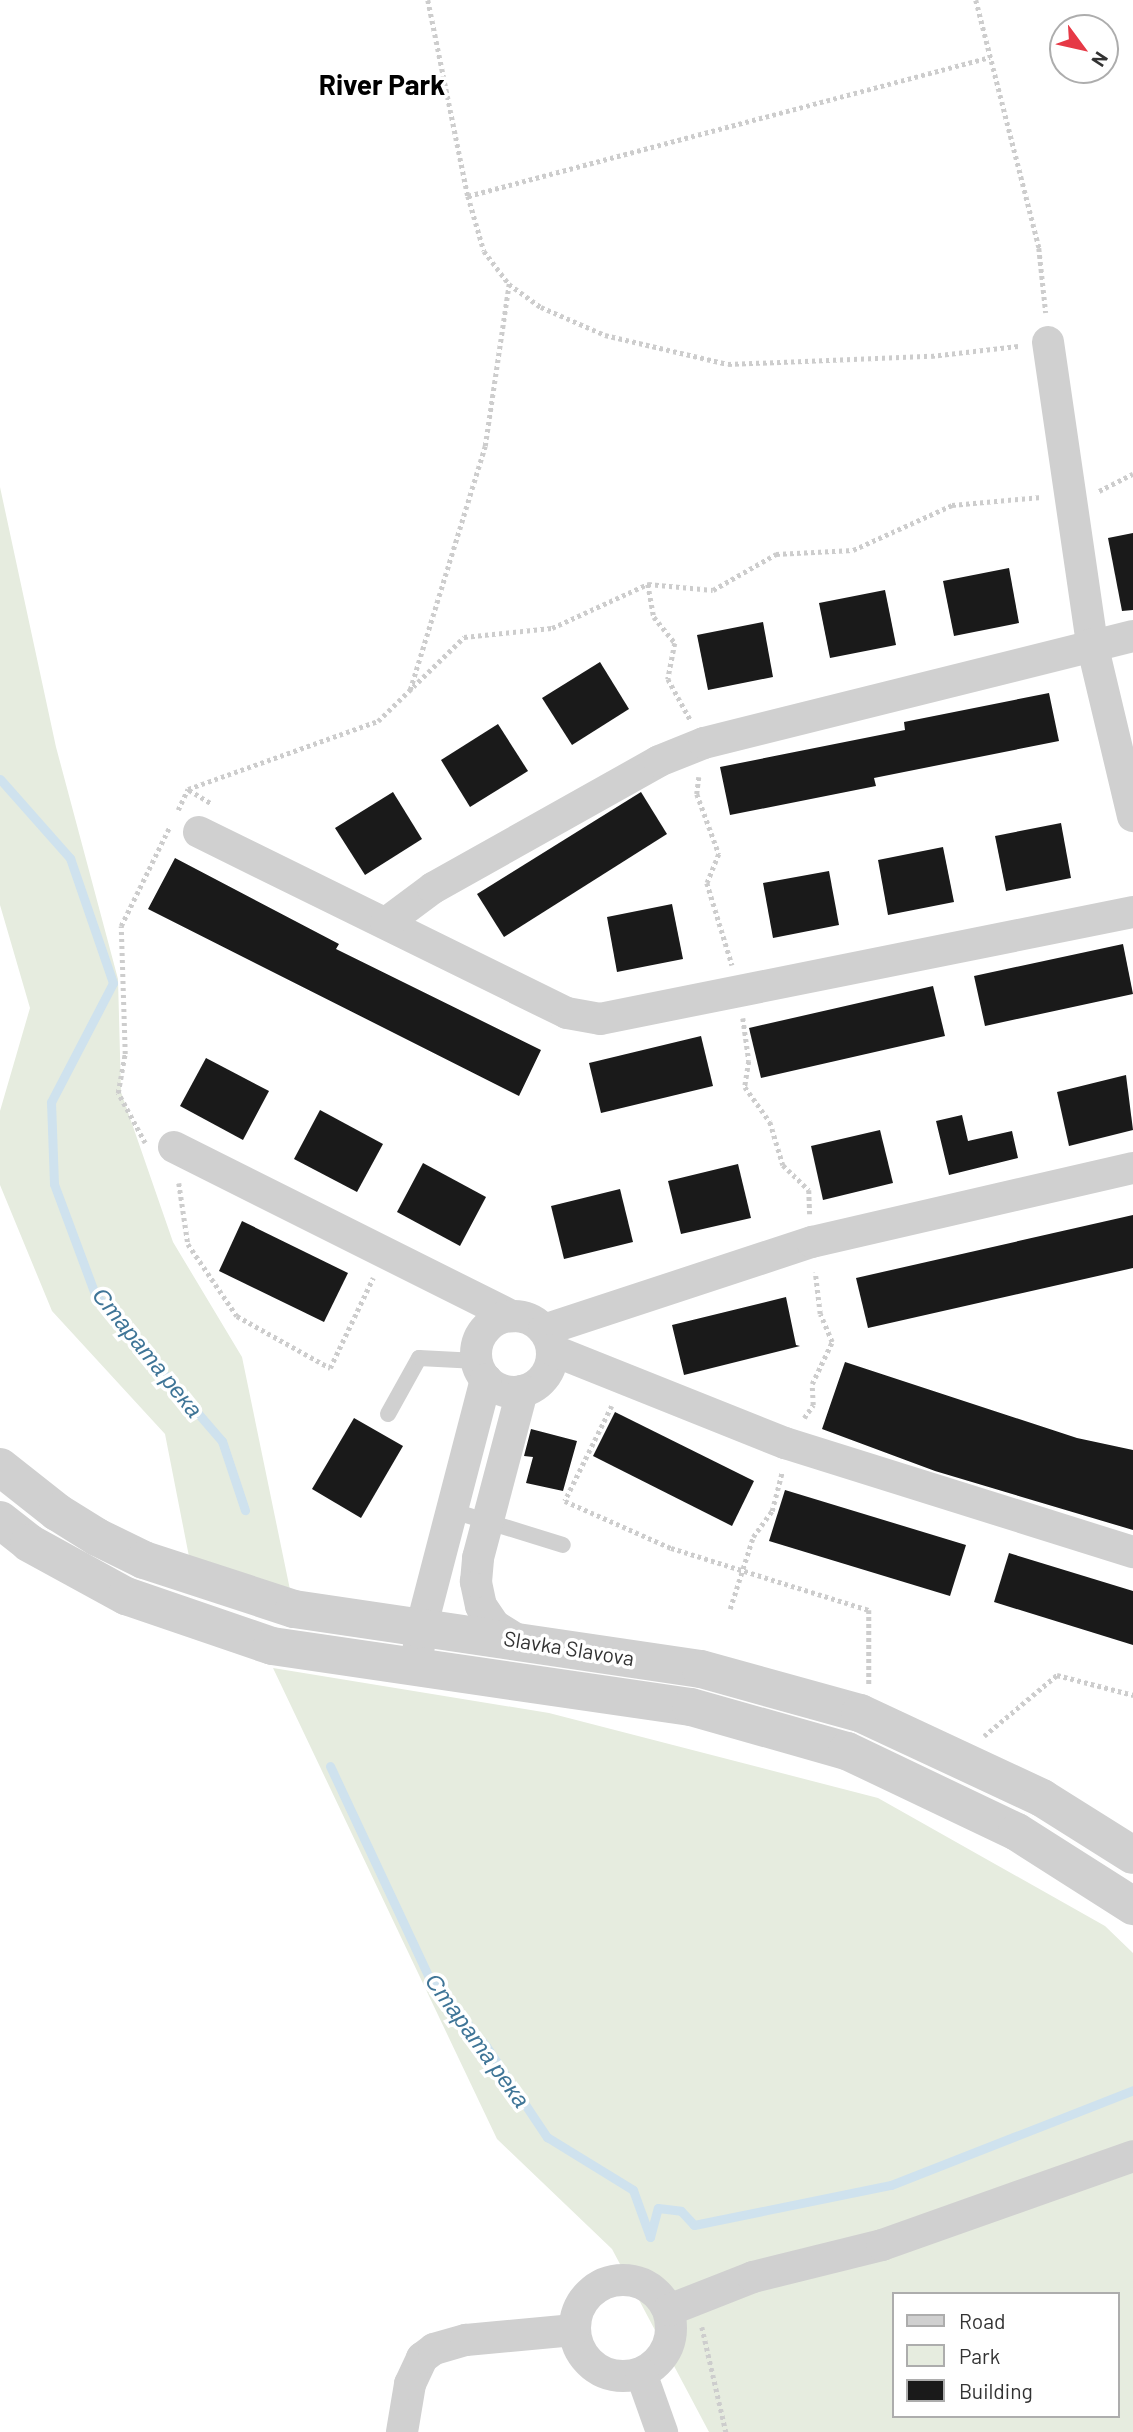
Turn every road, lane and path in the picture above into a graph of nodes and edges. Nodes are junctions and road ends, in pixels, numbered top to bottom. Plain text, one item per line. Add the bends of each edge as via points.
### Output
1 (428, 0) edge
2 (976, 0) edge
3 (990, 57) junction
4 (468, 196) junction
5 (509, 284) junction
6 (1048, 342) junction
7 (1133, 636) edge
8 (1092, 644) junction
9 (410, 690) dead end
10 (1133, 816) edge
11 (199, 832) dead end
12 (1133, 912) edge
13 (386, 923) junction
14 (174, 1147) dead end
15 (1133, 1168) edge
16 (438, 1276) junction
17 (513, 1316) junction
18 (548, 1340) junction
19 (481, 1359) junction
20 (626, 1377) junction
21 (522, 1391) junction
22 (388, 1414) dead end
23 (785, 1443) junction
24 (0, 1466) edge
25 (450, 1510) junction
26 (0, 1520) edge
27 (488, 1522) junction
28 (563, 1545) dead end
29 (1133, 1552) edge
30 (742, 1572) junction
31 (730, 1609) dead end
32 (422, 1625) junction
33 (516, 1639) junction
34 (416, 1666) junction
35 (882, 1692) dead end
36 (1133, 1695) edge
37 (971, 1730) dead end
38 (1133, 1856) edge
39 (1123, 1898) edge
40 (1133, 2156) edge
41 (682, 2304) junction
42 (574, 2330) junction
43 (641, 2373) junction
44 (402, 2432) edge
45 (662, 2432) edge
46 (726, 2432) edge

1 - 4 path
2 - 3 path
3 - 4 path
3 - 6 path via 1039,248
4 - 5 path via 484,251
5 - 6 path via 541,307 580,326 728,364 965,354
5 - 9 path via 485,446
6 - 8 street
7 - 8 street
8 - 10 street
8 - 13 street via 704,743 659,761 433,887
11 - 13 street
12 - 13 street via 600,1019 566,1013
14 - 16 street
15 - 18 street via 811,1242
16 - 17 street
16 - 19 street
17 - 18 street via 527,1318
17 - 19 street via 488,1325
18 - 20 street
18 - 21 street via 541,1380
19 - 21 street via 509,1391
19 - 22 lane via 419,1357
19 - 25 street
20 - 23 street
20 - 30 path via 565,1500 671,1548
21 - 27 street
23 - 29 street
23 - 30 path via 772,1511 753,1537
24 - 32 street, Slavka Slavova via 57,1512 144,1560 294,1609
25 - 27 lane
25 - 32 street
26 - 34 street, Slavka Slavova via 71,1567 178,1616 272,1646
27 - 28 lane
27 - 33 street via 478,1558 481,1606 494,1625
30 - 31 path
30 - 35 path via 869,1611 870,1686
32 - 33 street, Slavka Slavova
32 - 34 street
33 - 38 street, Slavka Slavova via 701,1669 860,1713 1042,1798
34 - 39 street, Slavka Slavova via 691,1707 823,1743 1017,1832
36 - 37 path via 1057,1675 983,1736
38 - 39 street, Slavka Slavova
40 - 41 street via 882,2245 753,2277
41 - 42 street via 649,2286 620,2279 592,2290 576,2315
41 - 43 street via 664,2354
41 - 46 path
42 - 43 street via 581,2352 596,2369 611,2375
42 - 44 street via 466,2340 434,2349 422,2358 410,2384
43 - 45 street

